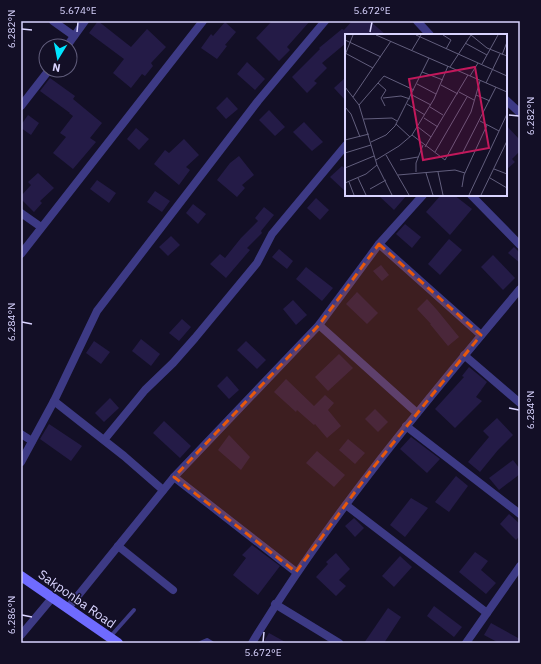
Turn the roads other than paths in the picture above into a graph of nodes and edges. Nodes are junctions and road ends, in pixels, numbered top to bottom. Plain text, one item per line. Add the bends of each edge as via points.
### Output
1 (52, 21) edge
2 (85, 21) edge
3 (203, 21) edge
4 (325, 21) edge
5 (417, 21) edge
6 (429, 34) edge
7 (74, 36) joint
8 (43, 78) edge
9 (507, 102) edge
10 (21, 106) edge
11 (520, 113) edge
12 (345, 146) edge
13 (422, 196) edge
14 (472, 196) edge
15 (21, 213) edge
16 (41, 227) junction
17 (380, 244) junction
18 (520, 245) edge
19 (21, 254) edge
20 (520, 289) edge
21 (319, 325) junction
22 (481, 336) junction
23 (464, 355) junction
24 (54, 401) junction
25 (520, 403) edge
26 (417, 413) junction
27 (406, 426) junction
28 (21, 434) edge
29 (104, 440) junction
30 (32, 441) junction
31 (21, 462) edge
32 (174, 477) junction
33 (162, 490) junction
34 (346, 505) junction
35 (520, 514) edge
36 (118, 546) junction
37 (519, 570) edge
38 (296, 572) junction
39 (21, 576) edge
40 (172, 590) dead end
41 (52, 598) junction
42 (276, 604) junction
43 (68, 608) junction
44 (134, 610) dead end
45 (487, 613) junction
46 (21, 634) edge
47 (114, 640) edge
48 (200, 643) edge
49 (212, 643) edge
50 (252, 643) edge
51 (339, 643) edge
52 (466, 643) edge

1 - 7 street
2 - 7 street
3 - 16 street
4 - 24 street via 258,101 97,311
5 - 6 street
8 - 10 street
9 - 11 street
12 - 29 street via 272,234 257,263 200,332 145,390
13 - 17 street
14 - 18 street
15 - 16 street
16 - 19 street
17 - 21 street
17 - 22 street
20 - 22 street
21 - 26 street
21 - 32 street
22 - 23 street
23 - 25 street
23 - 26 street
24 - 29 street
24 - 30 street
26 - 27 street
27 - 34 street
27 - 35 street
28 - 30 street
29 - 33 street
30 - 31 street
32 - 33 street
32 - 38 street
33 - 36 street
34 - 38 street
34 - 45 street
36 - 40 street
36 - 43 street
37 - 45 street
38 - 42 street
39 - 41 main road, Sakponba Road
41 - 43 main road, Sakponba Road
41 - 46 street
42 - 50 street
42 - 51 street
43 - 47 main road, Sakponba Road
44 - 47 lane
45 - 52 street
48 - 49 lane via 206,640

